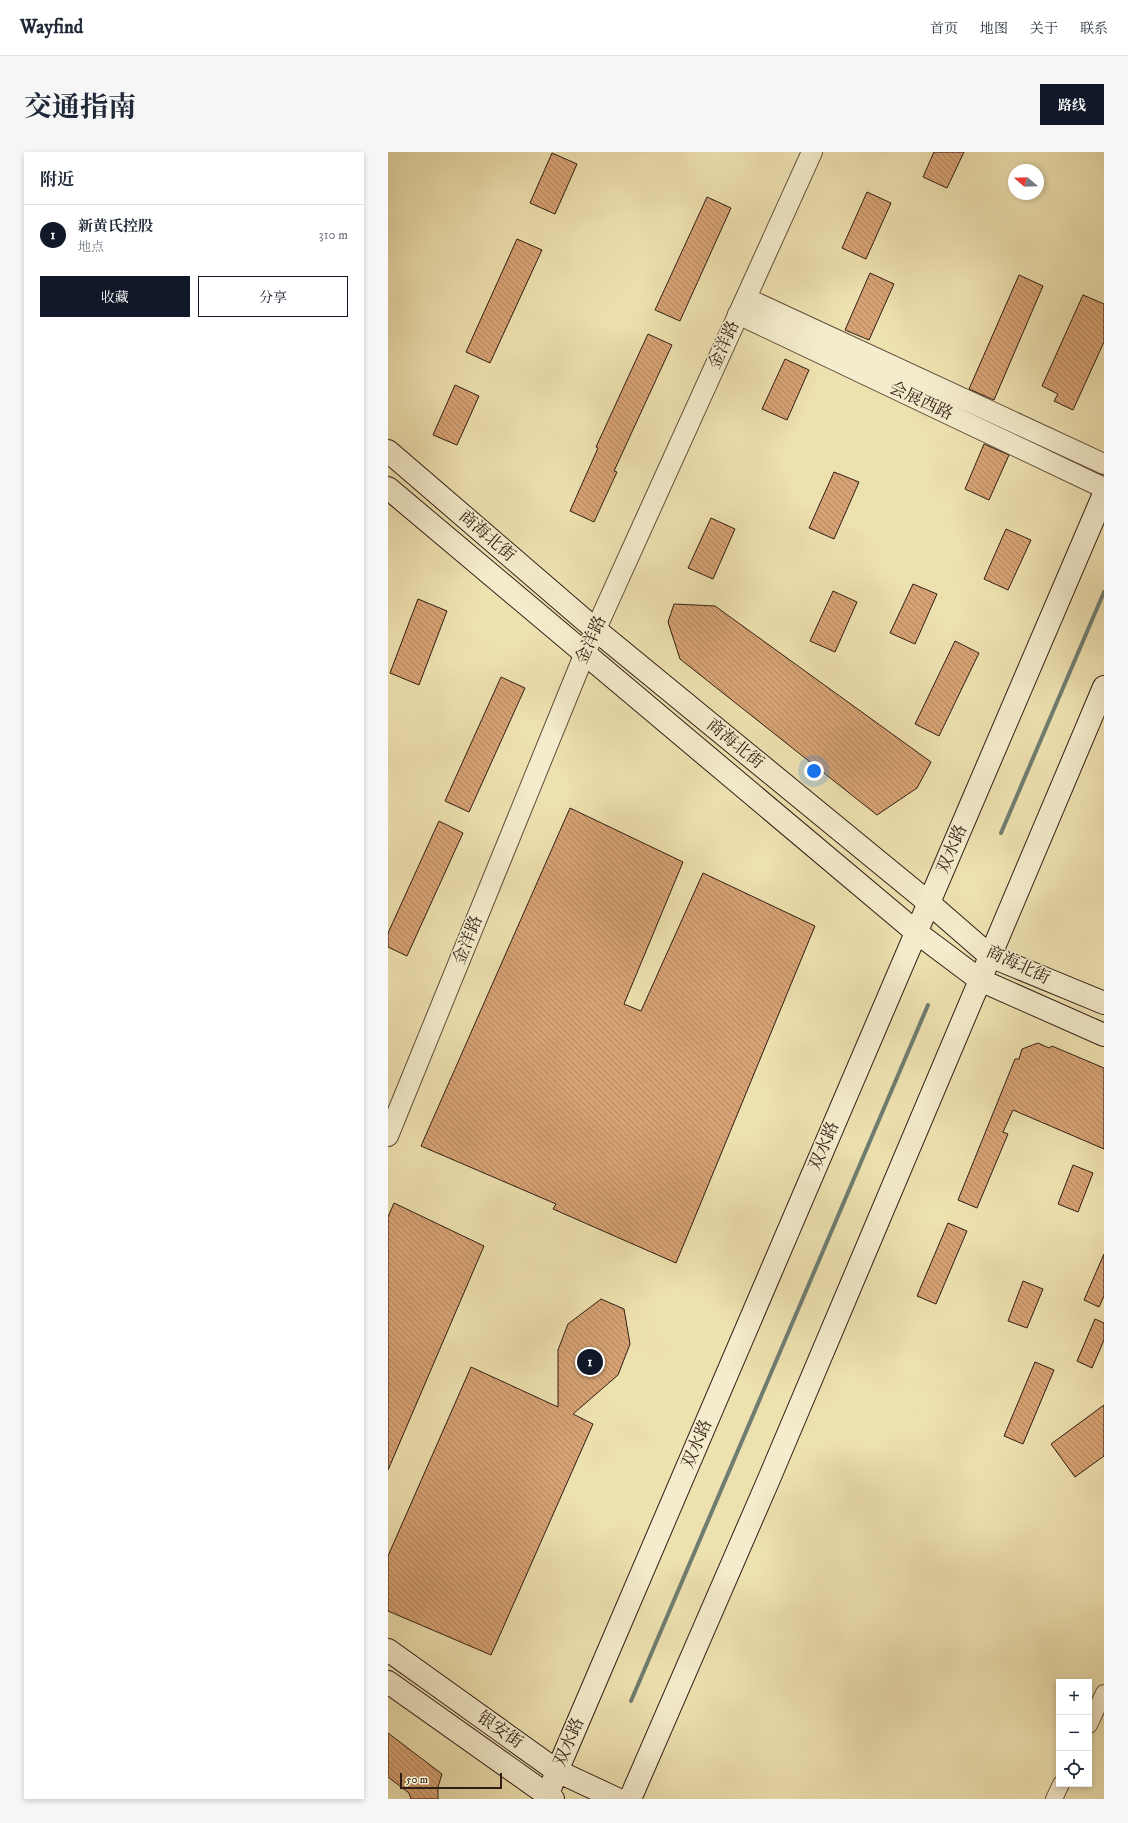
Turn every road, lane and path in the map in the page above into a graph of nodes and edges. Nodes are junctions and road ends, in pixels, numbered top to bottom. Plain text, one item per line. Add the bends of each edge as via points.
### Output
1 (812, 152) edge
2 (742, 306) junction
3 (388, 451) edge
4 (1104, 464) edge
5 (388, 488) edge
6 (1104, 488) edge
7 (1104, 494) edge
8 (596, 630) junction
9 (585, 653) junction
10 (1104, 687) edge
11 (929, 903) junction
12 (916, 932) junction
13 (990, 956) junction
14 (980, 980) junction
15 (1104, 1003) edge
16 (1104, 1035) edge
17 (388, 1136) edge
18 (388, 1650) edge
19 (388, 1682) edge
20 (1104, 1693) edge
21 (1092, 1719) edge
22 (557, 1771) junction
23 (1060, 1787) edge
24 (549, 1798) edge
25 (617, 1799) edge
26 (630, 1799) edge
27 (1054, 1799) edge

1 - 2 street, 金洋路
2 - 4 street, 会展西路
2 - 6 street, 会展西路
2 - 8 street, 金洋路
3 - 8 main road, 商海北街
5 - 9 main road, 商海北街
7 - 11 main road, 双水路
8 - 9 street, 金洋路
8 - 11 main road, 商海北街
9 - 12 main road, 商海北街
9 - 17 street, 金洋路
10 - 13 main road
11 - 12 main road, 双水路
11 - 13 main road, 商海北街
12 - 14 main road, 商海北街
12 - 22 main road, 双水路
13 - 14 main road
13 - 15 main road, 商海北街
14 - 16 main road, 商海北街
14 - 26 main road via 769,1479
18 - 22 main road, 银安街
19 - 24 main road, 银安街
20 - 21 street
22 - 24 main road, 双水路
22 - 25 main road, 银安街
23 - 27 street

